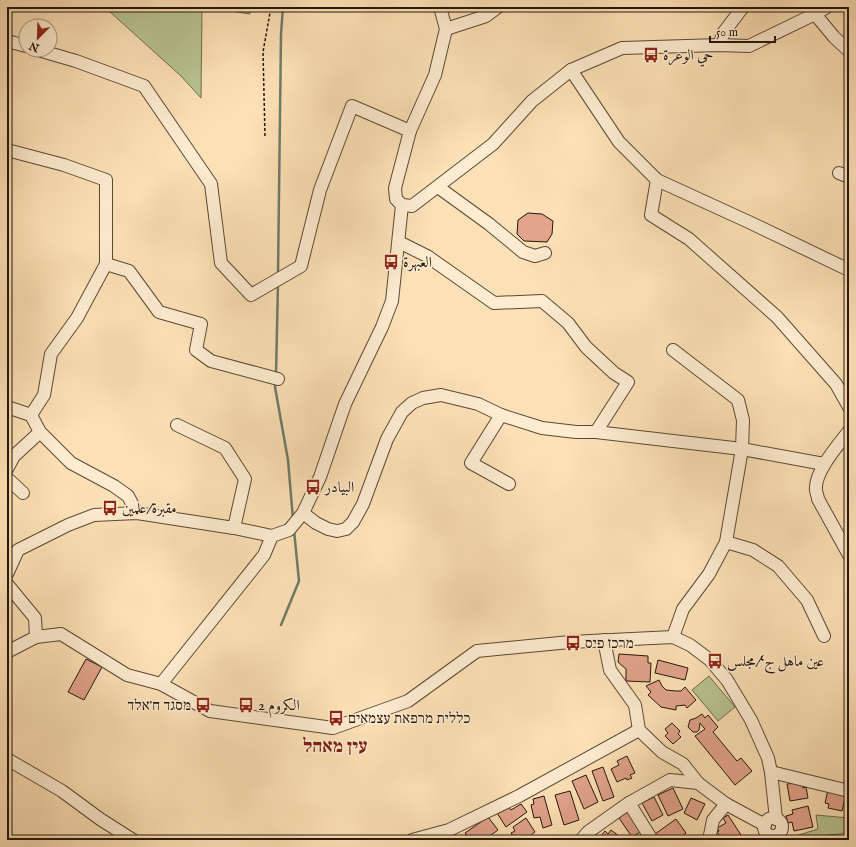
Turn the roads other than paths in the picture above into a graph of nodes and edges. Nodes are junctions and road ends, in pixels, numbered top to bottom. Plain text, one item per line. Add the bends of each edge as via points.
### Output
1 (440, 7) edge
2 (498, 7) edge
3 (743, 7) edge
4 (827, 7) edge
5 (815, 14) junction
6 (446, 29) junction
7 (7, 41) edge
8 (18, 44) edge
9 (719, 45) junction
10 (849, 51) edge
11 (58, 56) edge
12 (571, 70) junction
13 (410, 131) junction
14 (7, 150) edge
15 (657, 180) junction
16 (438, 187) junction
17 (402, 205) junction
18 (399, 242) junction
19 (545, 253) dead end
20 (106, 264) junction
21 (849, 270) edge
22 (673, 350) dead end
23 (278, 379) dead end
24 (7, 407) edge
25 (849, 407) edge
26 (501, 415) junction
27 (30, 416) junction
28 (177, 425) dead end
29 (849, 431) edge
30 (40, 432) junction
31 (596, 432) junction
32 (742, 449) junction
33 (824, 464) junction
34 (7, 469) edge
35 (7, 478) edge
36 (509, 484) dead end
37 (23, 493) dead end
38 (137, 513) junction
39 (303, 513) junction
40 (234, 528) junction
41 (272, 536) junction
42 (726, 542) junction
43 (849, 555) edge
44 (7, 574) edge
45 (7, 584) edge
46 (824, 636) dead end
47 (36, 637) junction
48 (673, 637) junction
49 (604, 640) junction
50 (7, 652) edge
51 (161, 684) junction
52 (639, 730) junction
53 (7, 759) edge
54 (771, 772) junction
55 (698, 783) junction
56 (849, 791) edge
57 (629, 803) junction
58 (726, 804) junction
59 (776, 819) junction
60 (765, 825) junction
61 (446, 835) edge
62 (778, 838) edge
63 (133, 840) edge
64 (412, 840) edge
65 (581, 840) edge
66 (652, 840) edge
67 (709, 840) edge

1 - 6 street
2 - 6 street via 486,16
3 - 9 street via 724,32
4 - 5 street
5 - 9 street via 749,46
5 - 10 street
6 - 13 street via 436,75
7 - 8 street
9 - 12 street via 622,48
11 - 13 street via 144,86 211,184 221,263 251,295 301,266 320,190 352,106
12 - 15 street via 619,142
12 - 16 street via 532,100 493,144
13 - 17 street via 395,188 396,199
14 - 20 street via 106,180
15 - 21 street
15 - 25 street via 651,215 689,239 777,317 836,384
16 - 17 street via 412,206
16 - 19 street via 522,252 535,256
17 - 18 street
18 - 31 street via 427,256 494,303 542,301 568,323 586,347 614,373 628,382
18 - 39 street via 392,301 345,404 320,477
20 - 23 street via 129,271 160,312 201,324 196,350 211,361
20 - 27 street via 77,318 51,354 44,395
22 - 32 street via 738,400 743,420
24 - 27 street
26 - 31 street via 542,428
26 - 36 street via 471,463
26 - 39 street via 478,404 441,395 412,403 402,412 387,439 363,504 353,522 346,529 337,531 316,523
27 - 30 street
28 - 40 street via 224,448 245,479
29 - 33 street
30 - 34 street via 14,456
30 - 38 street via 71,463 128,496
31 - 32 street
32 - 33 street
32 - 42 street
33 - 43 street via 816,489 818,499
35 - 37 street
38 - 40 street
38 - 44 street via 94,515 68,525 18,550
39 - 41 street via 289,530
40 - 41 street
41 - 51 street via 264,555
42 - 46 street via 753,550 778,566 807,600
42 - 48 street via 709,574 683,609
45 - 47 street via 35,618
47 - 50 street
47 - 51 street via 62,634 127,675
48 - 49 street
48 - 54 street via 690,644 710,660 726,680 751,720 768,758
49 - 51 street via 477,651 408,701 333,728 210,711
49 - 52 street via 610,670 635,705
52 - 55 street via 662,752 684,764
52 - 61 street
53 - 63 street via 62,791
54 - 56 street
54 - 59 street
55 - 57 street via 670,780
55 - 58 street
57 - 65 street via 588,832
57 - 66 street
58 - 60 street
58 - 67 street via 713,820
59 - 60 street via 768,820
59 - 62 street via 782,825
60 - 62 street via 766,833
61 - 64 street

